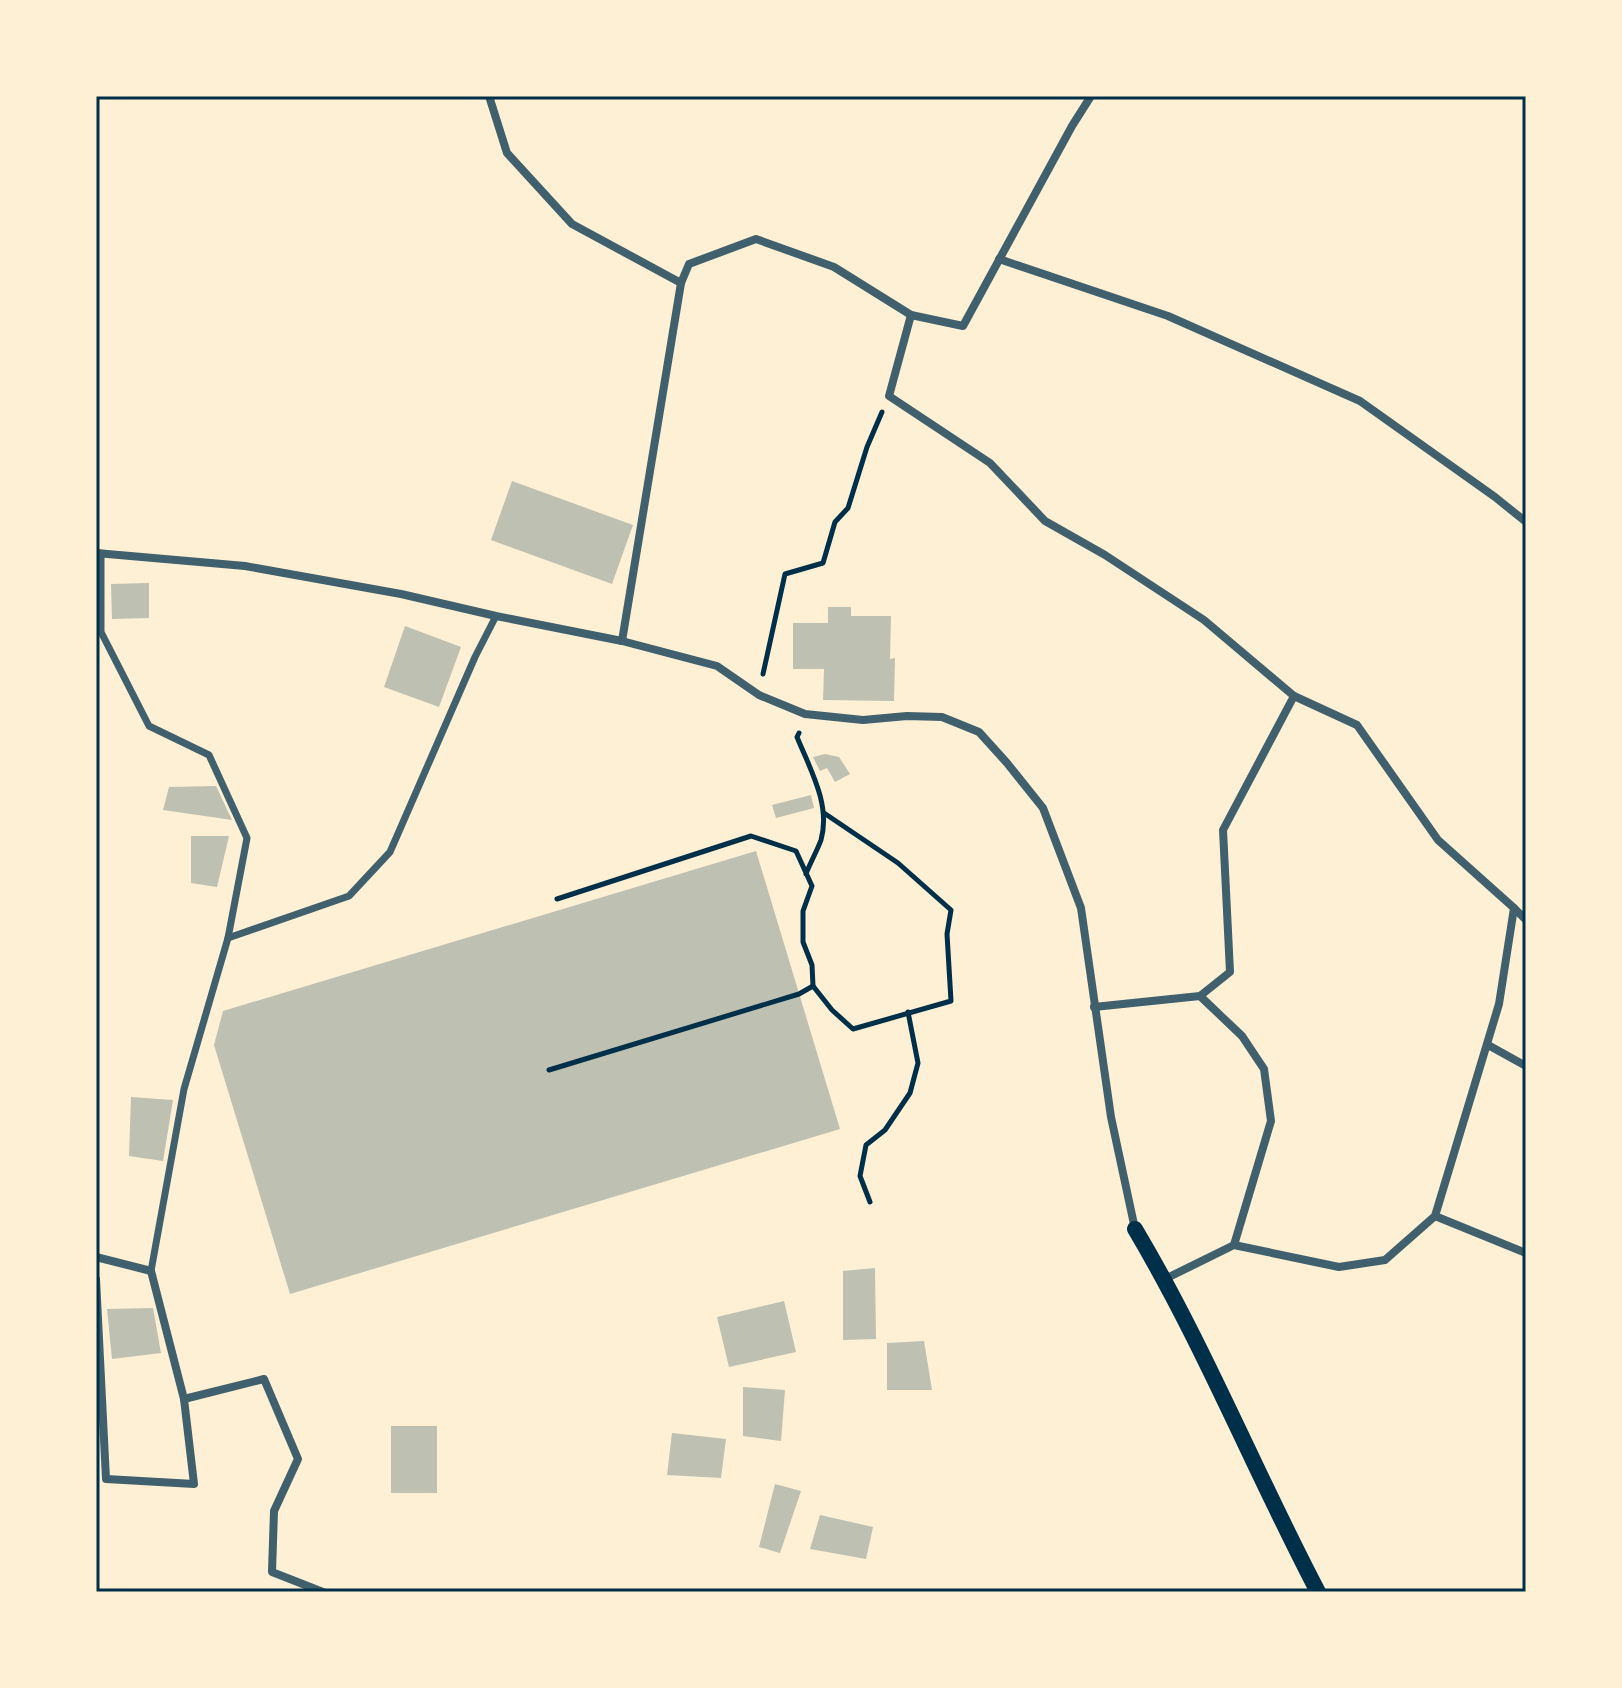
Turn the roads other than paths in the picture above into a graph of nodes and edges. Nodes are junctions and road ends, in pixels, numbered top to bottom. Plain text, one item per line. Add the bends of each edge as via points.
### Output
1 (489, 96) edge
2 (1091, 96) edge
3 (999, 259) junction
4 (681, 283) junction
5 (911, 315) junction
6 (1526, 522) edge
7 (99, 553) edge
8 (496, 616) junction
9 (622, 641) junction
10 (1294, 696) junction
11 (1514, 908) junction
12 (1526, 920) edge
13 (228, 938) junction
14 (1200, 996) junction
15 (1094, 1007) junction
16 (1488, 1045) junction
17 (1526, 1066) edge
18 (1435, 1216) junction
19 (1135, 1229) joint
20 (1234, 1245) junction
21 (1526, 1253) edge
22 (96, 1257) edge
23 (151, 1271) junction
24 (96, 1279) edge
25 (1165, 1279) junction
26 (184, 1399) junction
27 (323, 1592) edge
28 (1318, 1592) edge

1 - 4 street via 507,153 572,224
2 - 3 street
3 - 5 street via 963,326
3 - 6 street via 1168,316 1360,401
4 - 5 street via 689,264 756,239 834,267
4 - 9 street
5 - 10 street via 889,396 990,463 1045,521 1204,620
7 - 8 street via 245,566
7 - 13 street via 101,632 149,726 209,755 247,838
8 - 9 street
8 - 13 street via 390,852 349,896
9 - 15 street via 717,666 759,695 805,714 863,720 942,717 979,732 1043,808 1081,908
10 - 11 street via 1357,725 1438,840
10 - 14 street via 1223,830 1230,972
11 - 12 street
11 - 16 street
13 - 23 street via 184,1089
14 - 15 street
14 - 20 street via 1242,1036 1264,1069 1268,1095 1271,1121
15 - 19 street
16 - 17 street
16 - 18 street
18 - 20 street via 1385,1260 1339,1267
18 - 21 street
19 - 25 main road
20 - 25 street
22 - 23 street
23 - 26 street
24 - 26 street via 106,1479 194,1484
25 - 28 main road
26 - 27 street via 264,1379 298,1459 274,1511 272,1572

